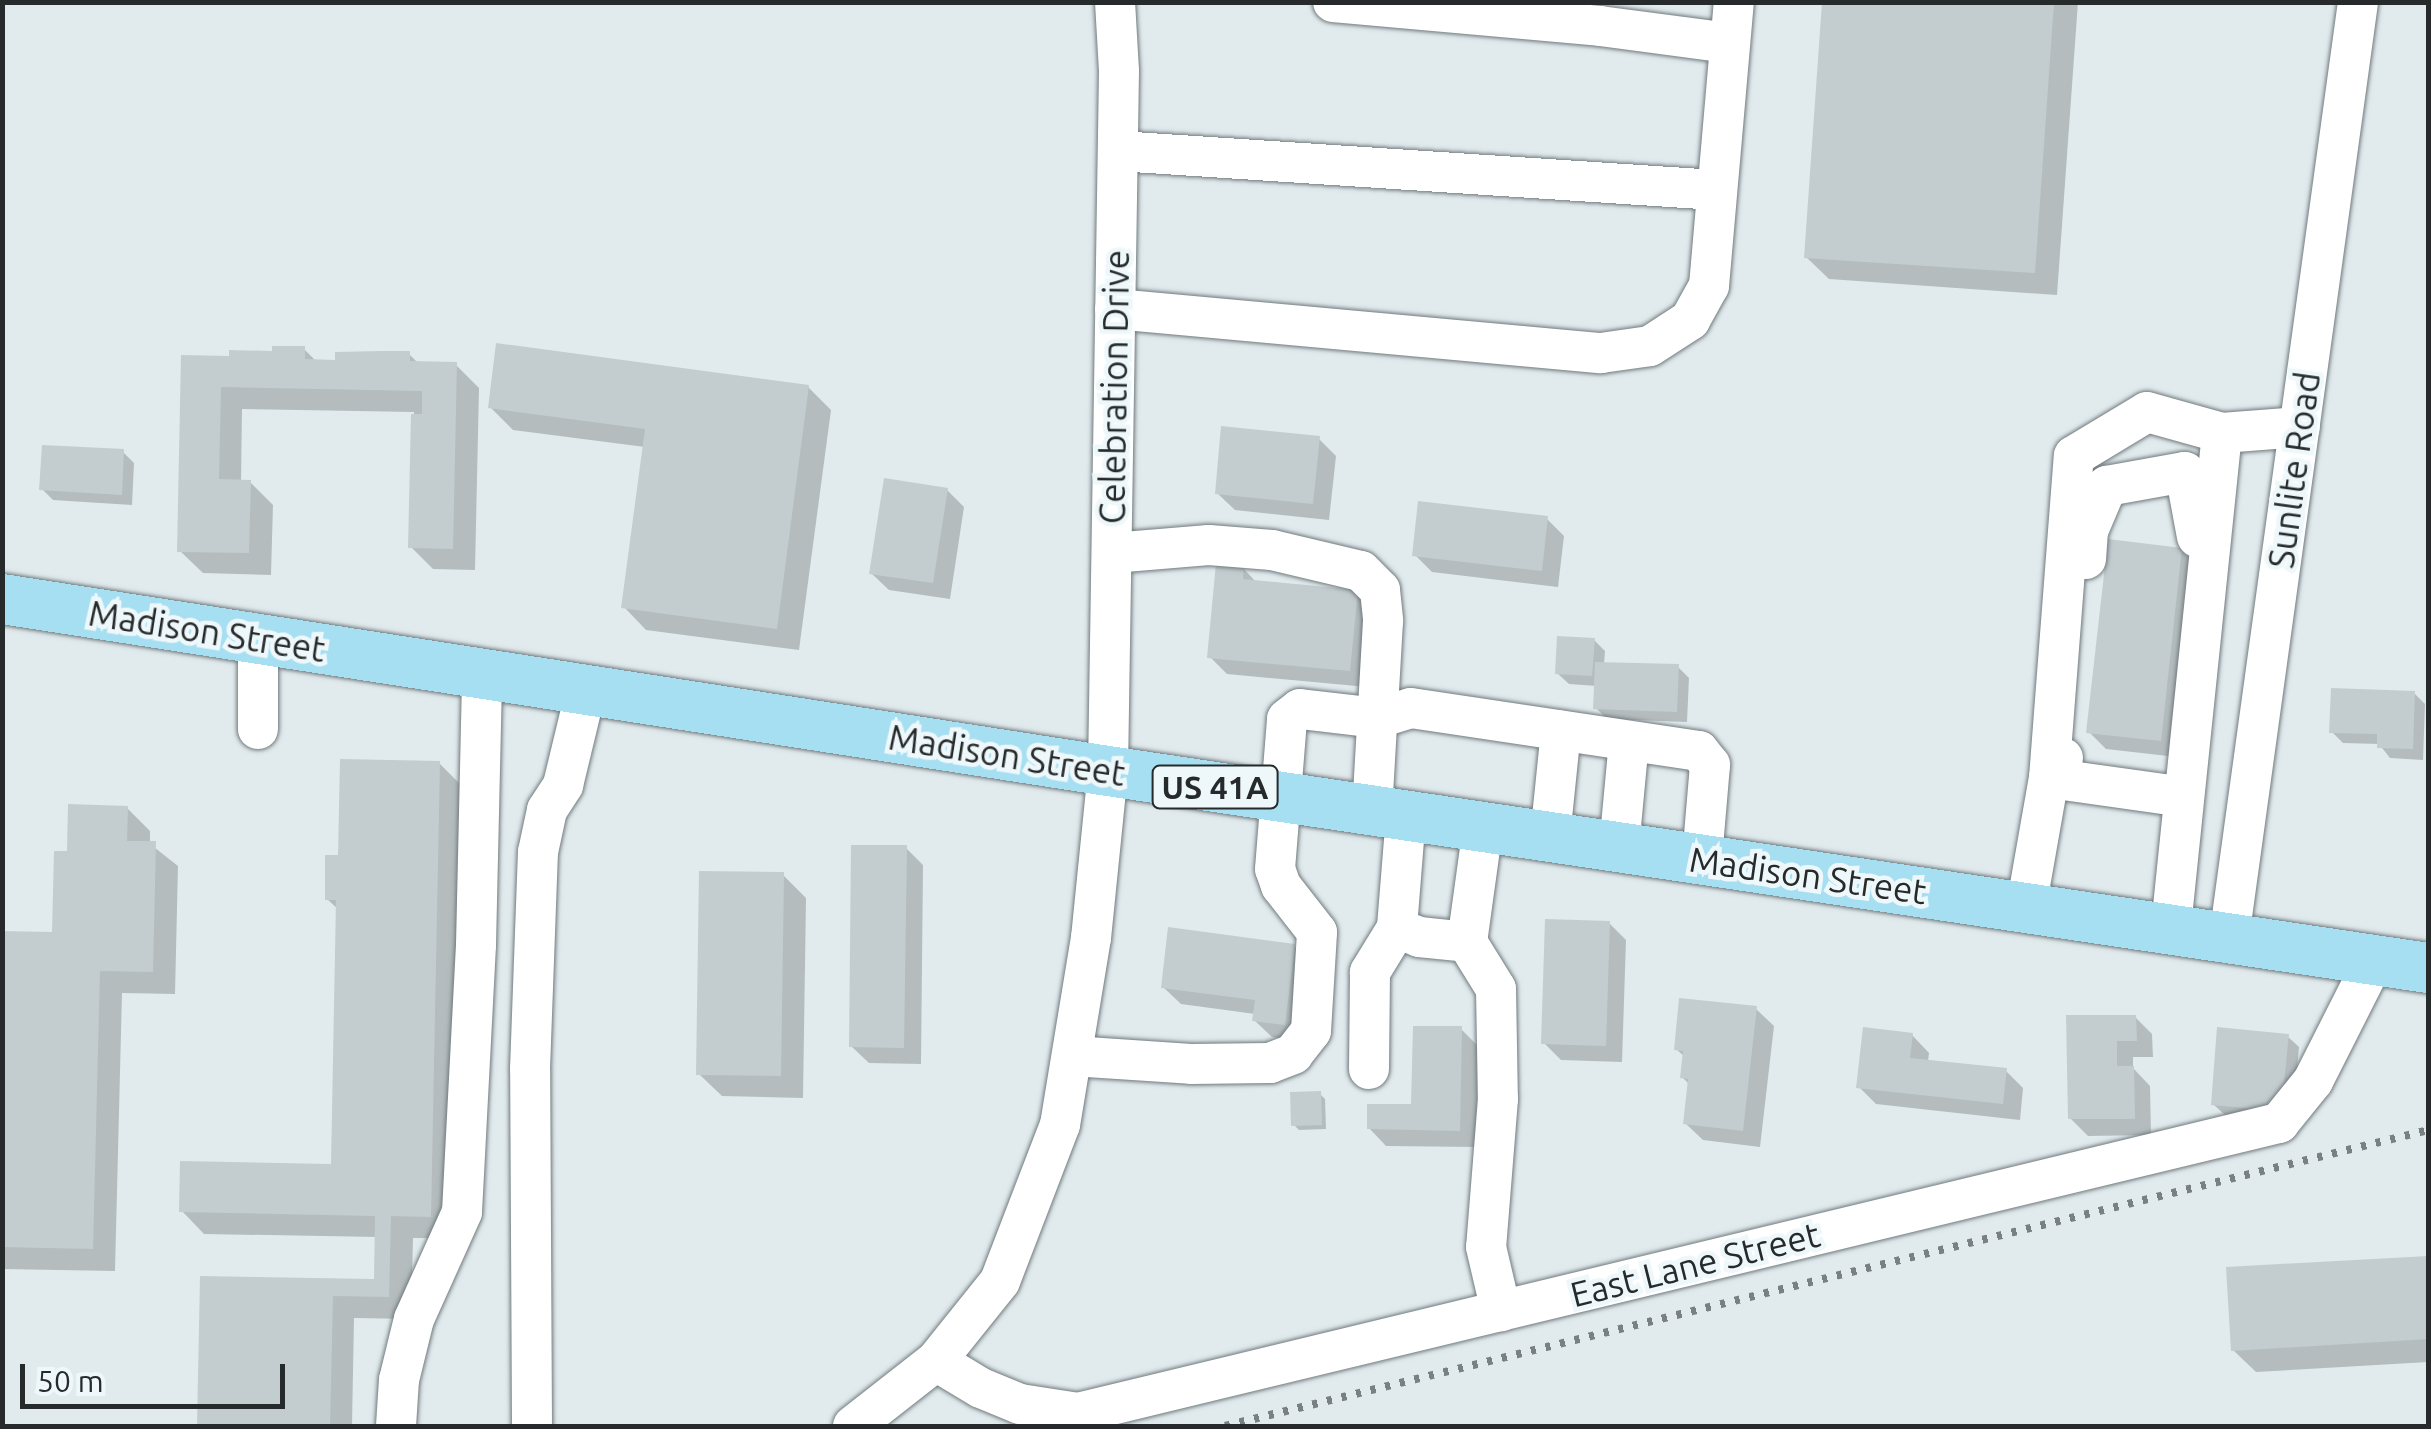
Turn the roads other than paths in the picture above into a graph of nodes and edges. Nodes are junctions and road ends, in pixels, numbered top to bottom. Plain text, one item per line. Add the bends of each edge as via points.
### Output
1 (1116, 2) edge
2 (1333, 2) edge
3 (1734, 2) edge
4 (2358, 2) edge
5 (1730, 44) junction
6 (1118, 151) junction
7 (1718, 190) junction
8 (1116, 309) junction
9 (2300, 427) junction
10 (2222, 433) junction
11 (1112, 553) junction
12 (2, 599) edge
13 (2204, 600) junction
14 (258, 639) junction
15 (482, 674) junction
16 (586, 690) junction
17 (1378, 718) junction
18 (258, 730) dead end
19 (1561, 730) junction
20 (1630, 740) junction
21 (1108, 771) junction
22 (2050, 778) junction
23 (1278, 796) junction
24 (2184, 797) junction
25 (480, 806) junction
26 (547, 810) junction
27 (1389, 813) junction
28 (1483, 827) junction
29 (1550, 837) junction
30 (1619, 847) junction
31 (1702, 860) junction
32 (2026, 908) junction
33 (1398, 928) junction
34 (2171, 930) junction
35 (2230, 938) junction
36 (1467, 942) junction
37 (2373, 962) junction
38 (2428, 968) edge
39 (1072, 1056) junction
40 (1369, 1070) dead end
41 (1501, 1311) junction
42 (936, 1361) junction
43 (396, 1426) edge
44 (532, 1426) edge
45 (853, 1426) edge

1 - 6 street, Celebration Drive
2 - 5 street
3 - 5 street
4 - 9 street, Sunlite Road
5 - 7 street
6 - 7 street
6 - 8 street, Celebration Drive
7 - 8 street via 1709,286 1690,320 1650,346 1601,354
8 - 11 street, Celebration Drive
9 - 10 street
9 - 35 street, Sunlite Road
10 - 13 street
10 - 22 street via 2147,412 2074,456
11 - 17 street via 1209,545 1272,550 1361,571 1380,590
11 - 21 street, Celebration Drive
12 - 14 main road, Madison Street / US 41A
13 - 22 street via 2185,472 2107,486 2088,531 2072,745
13 - 24 street
14 - 15 main road, Madison Street / US 41A
14 - 18 street
15 - 16 main road, Madison Street / US 41A
15 - 25 street
16 - 21 main road, Madison Street / US 41A
16 - 26 street via 563,785
17 - 19 street via 1411,708
17 - 23 street via 1300,709 1287,720
17 - 27 street
19 - 20 street
19 - 29 street
20 - 30 street
20 - 31 street via 1699,751 1710,765
21 - 23 main road, Madison Street / US 41A
21 - 39 street via 1092,938
22 - 24 street
22 - 32 street
23 - 27 main road, Madison Street / US 41A
23 - 39 street via 1275,869 1317,932 1316,1010 1311,1030 1292,1054 1270,1063 1190,1064
24 - 34 street
25 - 26 street
25 - 43 street via 462,1212 414,1320 398,1380
26 - 44 street via 538,852 530,1069
27 - 28 main road, Madison Street / US 41A
27 - 33 street
28 - 29 main road, Madison Street / US 41A
28 - 36 street
29 - 30 main road, Madison Street / US 41A
30 - 31 main road, Madison Street / US 41A
31 - 32 main road, Madison Street / US 41A
32 - 34 main road, Madison Street / US 41A
33 - 36 street
33 - 40 street via 1370,972
34 - 35 main road, Madison Street / US 41A
35 - 37 main road, Madison Street / US 41A
36 - 41 street via 1496,989 1498,1100 1486,1246
37 - 38 main road, Madison Street / US 41A
37 - 41 street, East Lane Street via 2313,1080 2279,1123
39 - 42 street via 1060,1125 1000,1281
41 - 42 street, East Lane Street via 1078,1413 1020,1404
42 - 45 street

